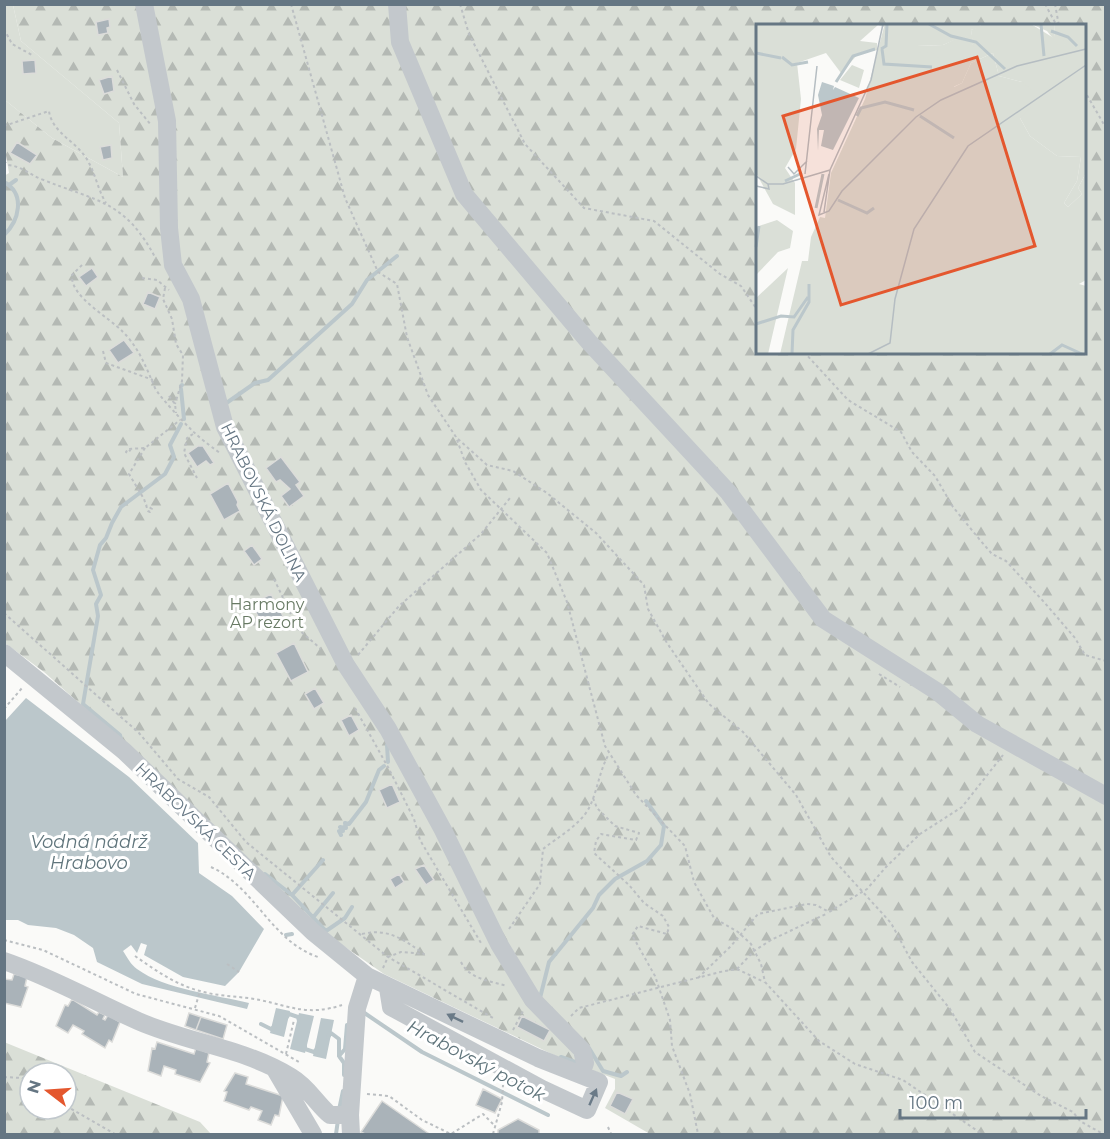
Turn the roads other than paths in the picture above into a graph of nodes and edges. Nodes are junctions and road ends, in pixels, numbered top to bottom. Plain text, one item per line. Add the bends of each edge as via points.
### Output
1 (144, 4) edge
2 (397, 4) edge
3 (4, 653) edge
4 (1106, 796) edge
5 (4, 961) edge
6 (366, 976) junction
7 (388, 988) junction
8 (281, 1062) junction
9 (581, 1075) junction
10 (341, 1115) junction
11 (313, 1134) edge
12 (351, 1134) edge

1 - 9 street, HRABOVSKÁ DOLINA via 167,121 173,265 191,299 225,427 346,665 374,705 429,804 499,944 533,1000 582,1050 585,1064
2 - 4 street via 400,42 464,194 589,342 729,493 823,619 938,692 977,724
3 - 6 street, HRABOVSKÁ CESTA via 124,751 304,924
5 - 8 street via 139,1021 251,1057
6 - 7 street, HRABOVSKÁ CESTA
6 - 10 street via 358,1010 352,1092
9 -> 7 street, HRABOVSKÁ CESTA
7 -> 9 street, HRABOVSKÁ CESTA via 391,1008 587,1110 599,1083
8 - 10 street via 291,1077
8 - 11 street
10 - 12 street

